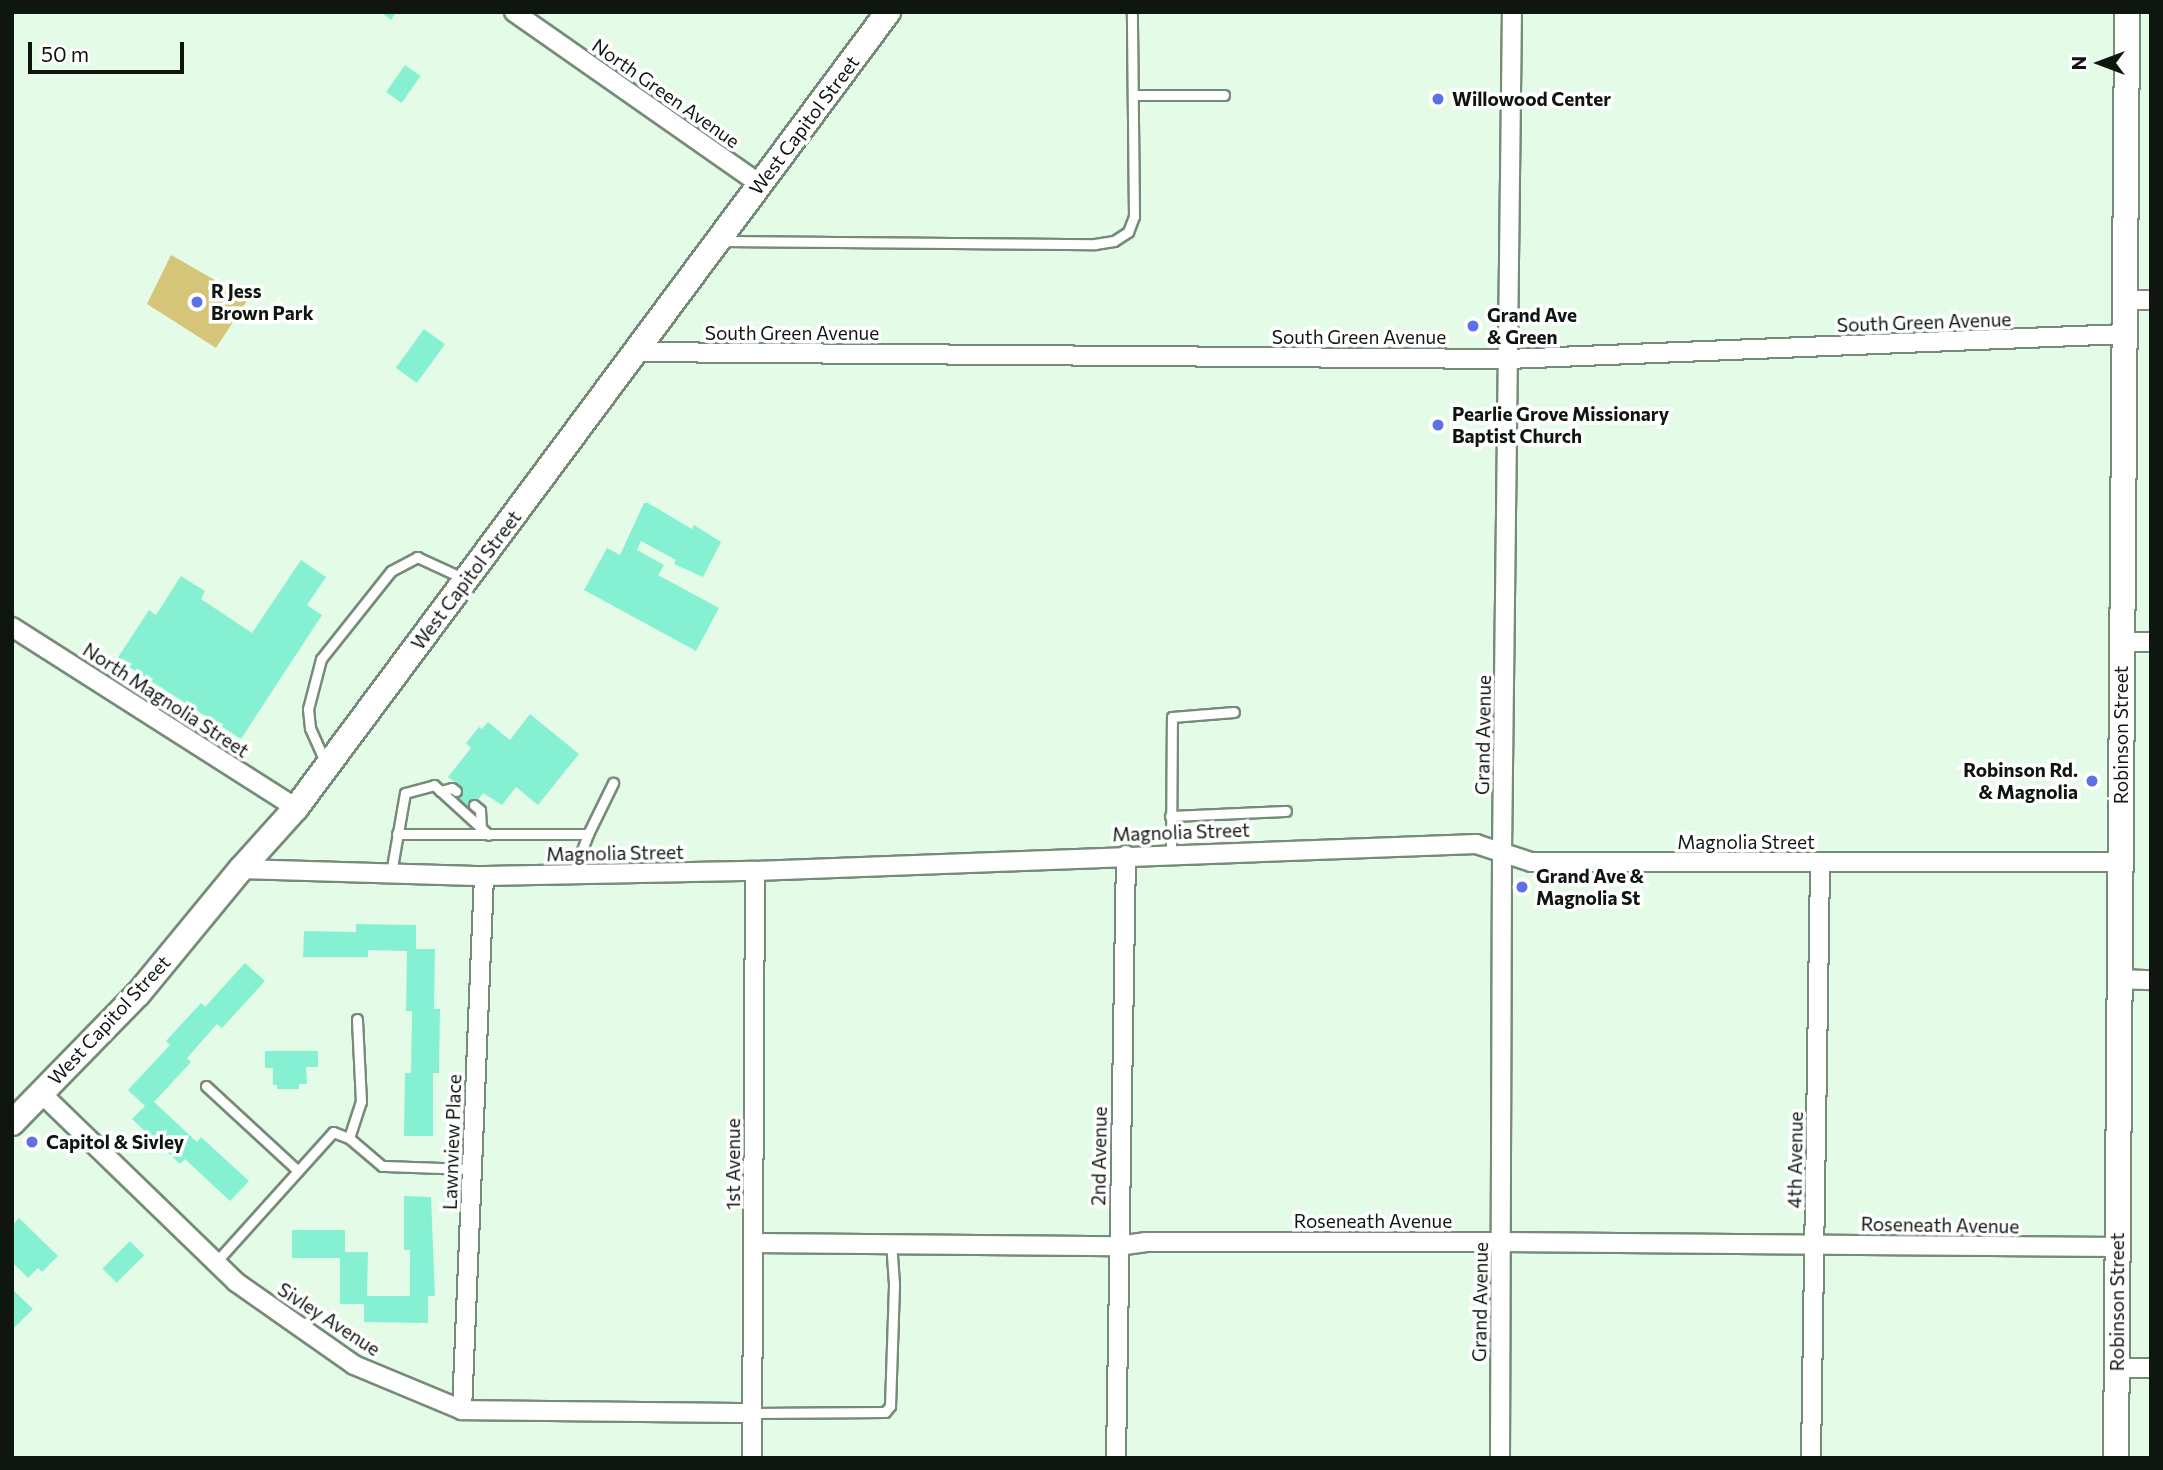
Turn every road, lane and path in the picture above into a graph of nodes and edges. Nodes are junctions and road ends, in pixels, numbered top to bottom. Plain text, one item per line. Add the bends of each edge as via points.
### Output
1 (514, 12) edge
2 (888, 12) edge
3 (1132, 12) edge
4 (1512, 12) edge
5 (2127, 12) edge
6 (1133, 95) junction
7 (1224, 95) dead end
8 (760, 184) junction
9 (717, 241) junction
10 (2124, 300) junction
11 (2151, 300) edge
12 (2124, 334) junction
13 (635, 352) junction
14 (1508, 359) junction
15 (466, 579) junction
16 (12, 626) edge
17 (2122, 642) junction
18 (2151, 642) edge
19 (1234, 712) dead end
20 (327, 767) junction
21 (613, 783) dead end
22 (440, 790) junction
23 (456, 791) dead end
24 (474, 805) dead end
25 (296, 808) junction
26 (1286, 811) dead end
27 (1170, 816) junction
28 (481, 828) junction
29 (397, 834) junction
30 (587, 834) junction
31 (489, 835) junction
32 (1502, 851) junction
33 (1171, 854) junction
34 (1126, 855) junction
35 (2120, 862) junction
36 (1820, 863) junction
37 (241, 869) junction
38 (755, 871) junction
39 (391, 873) junction
40 (573, 874) junction
41 (484, 876) junction
42 (2119, 979) junction
43 (2151, 980) edge
44 (357, 1018) dead end
45 (206, 1086) dead end
46 (40, 1093) junction
47 (12, 1123) edge
48 (349, 1138) junction
49 (472, 1168) junction
50 (298, 1171) junction
51 (1502, 1242) junction
52 (754, 1243) junction
53 (891, 1245) junction
54 (1815, 1245) junction
55 (1118, 1246) junction
56 (2118, 1247) junction
57 (216, 1262) junction
58 (2117, 1368) junction
59 (2151, 1368) edge
60 (462, 1410) junction
61 (753, 1413) junction
62 (752, 1458) edge
63 (1116, 1458) edge
64 (1500, 1458) edge
65 (1811, 1458) edge
66 (2116, 1458) edge

1 - 8 street, North Green Avenue
2 - 8 main road, West Capitol Street
3 - 6 lane
4 - 14 street, Grand Avenue
5 - 10 main road, Robinson Street
6 - 7 lane
6 - 9 lane via 1134,216 1128,232 1114,241
8 - 9 main road, West Capitol Street
9 - 13 main road, West Capitol Street
10 - 11 street
10 - 12 main road, Robinson Street
12 - 14 street, South Green Avenue
12 - 17 main road, Robinson Street
13 - 14 street, South Green Avenue
13 - 15 main road, West Capitol Street
14 - 32 street, Grand Avenue
15 - 20 main road, West Capitol Street
15 - 20 lane via 417,557 391,571 321,659 308,709 310,728
16 - 25 street, North Magnolia Street
17 - 18 street
17 - 35 main road, Robinson Street
19 - 27 lane via 1172,717
20 - 25 main road, West Capitol Street
21 - 30 lane
22 - 23 lane
22 - 28 lane
22 - 29 lane via 435,785 405,793
24 - 28 lane via 480,810
25 - 37 main road, West Capitol Street
26 - 27 lane
27 - 33 lane
28 - 31 lane
29 - 31 lane
29 - 39 lane
30 - 31 lane
30 - 40 lane
32 - 33 street, Magnolia Street via 1476,844
32 - 36 street, Magnolia Street via 1531,862
32 - 51 street, Grand Avenue
33 - 34 street, Magnolia Street
34 - 38 street, Magnolia Street
34 - 55 street, 2nd Avenue
35 - 36 street, Magnolia Street
35 - 42 main road, Robinson Street
36 - 54 street, 4th Avenue
37 - 39 street, Magnolia Street
37 - 46 main road, West Capitol Street via 138,994
38 - 40 street, Magnolia Street
38 - 52 street, 1st Avenue
39 - 41 street, Magnolia Street
40 - 41 street, Magnolia Street
41 - 49 street, Lawnview Place
42 - 43 street
42 - 56 main road, Robinson Street
44 - 48 lane via 361,1102
45 - 50 lane
46 - 47 main road, West Capitol Street
46 - 57 street, Sivley Avenue
48 - 49 lane via 382,1166
48 - 50 lane via 333,1132
49 - 60 street, Lawnview Place
50 - 57 lane
51 - 54 street, Roseneath Avenue
51 - 55 street, Roseneath Avenue via 1145,1242
51 - 64 street, Grand Avenue
52 - 53 street, Roseneath Avenue
52 - 61 street, 1st Avenue
53 - 55 street, Roseneath Avenue
53 - 61 lane via 890,1406 885,1412
54 - 56 street, Roseneath Avenue
54 - 65 street, 4th Avenue
55 - 63 street, 2nd Avenue
56 - 58 main road, Robinson Street
57 - 60 street, Sivley Avenue via 236,1282 354,1365
58 - 59 street
58 - 66 main road, Robinson Street
60 - 61 street, Sivley Avenue
61 - 62 street, 1st Avenue

